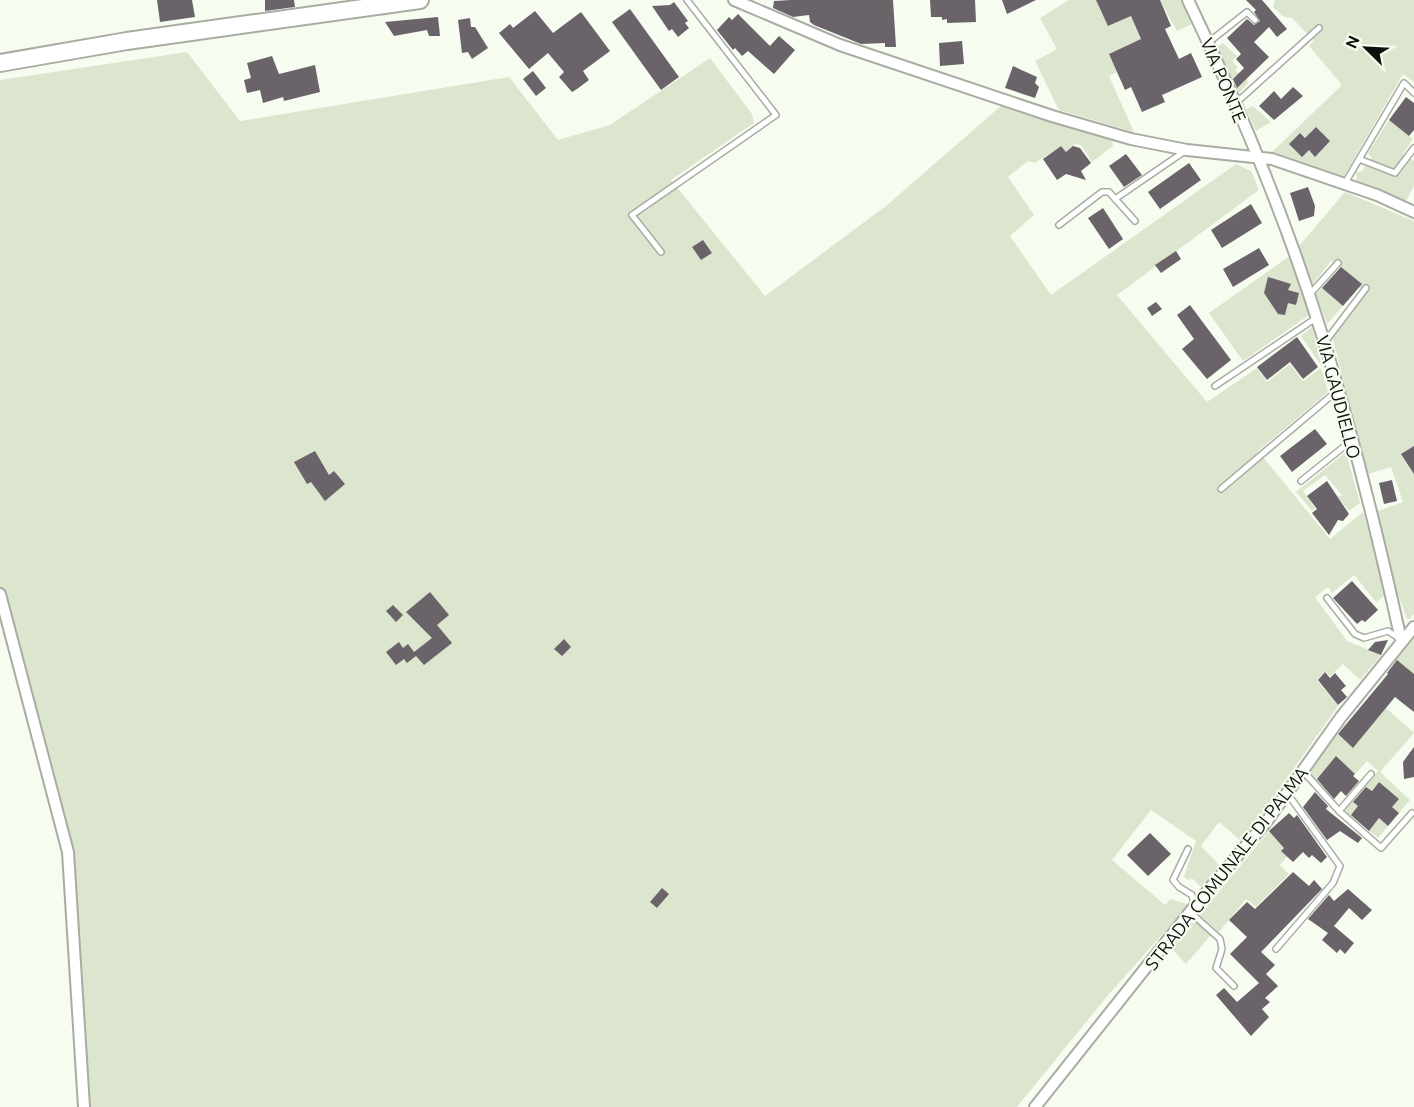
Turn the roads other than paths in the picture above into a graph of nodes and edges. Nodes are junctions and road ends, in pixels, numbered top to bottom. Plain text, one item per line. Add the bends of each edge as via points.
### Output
1 (420, 0) edge
2 (687, 0) edge
3 (734, 0) edge
4 (1188, 0) edge
5 (1255, 20) dead end
6 (1318, 28) dead end
7 (1209, 42) junction
8 (0, 63) edge
9 (1414, 93) edge
10 (1235, 104) junction
11 (1414, 148) edge
12 (1186, 150) junction
13 (1259, 159) junction
14 (1359, 159) junction
15 (1345, 183) junction
16 (1115, 199) junction
17 (1414, 212) edge
18 (1135, 220) dead end
19 (1059, 225) dead end
20 (661, 252) dead end
21 (1338, 263) dead end
22 (1366, 288) dead end
23 (1309, 295) junction
24 (1317, 318) junction
25 (1324, 342) junction
26 (1215, 386) dead end
27 (1338, 390) junction
28 (1351, 441) junction
29 (1301, 481) dead end
30 (1221, 489) dead end
31 (0, 594) edge
32 (1327, 598) dead end
33 (1414, 627) edge
34 (1401, 640) junction
35 (1303, 771) junction
36 (1371, 774) dead end
37 (1287, 793) junction
38 (1339, 811) junction
39 (1412, 813) dead end
40 (1188, 849) dead end
41 (1192, 909) junction
42 (1275, 949) dead end
43 (1234, 986) dead end
44 (84, 1107) edge
45 (1035, 1107) edge

1 - 8 main road
2 - 20 lane via 776,115 632,215
3 - 12 street via 840,45 993,97 1119,136
4 - 7 street, VIA PONTE
5 - 7 lane via 1247,12
6 - 10 lane
7 - 10 street, VIA PONTE
9 - 14 lane via 1404,83
10 - 13 street, VIA PONTE
11 - 14 lane via 1395,173
12 - 13 street
12 - 16 lane
13 - 15 street via 1272,159
13 - 23 street, VIA GAUDIELLO
14 - 15 lane
15 - 17 street
16 - 18 lane
16 - 19 lane via 1109,192 1102,192
21 - 23 lane
22 - 25 lane
23 - 24 street, VIA GAUDIELLO
24 - 25 street, VIA GAUDIELLO
24 - 26 lane
25 - 27 street, VIA GAUDIELLO
27 - 28 street, VIA GAUDIELLO
27 - 30 lane
28 - 29 lane
28 - 34 street, VIA GAUDIELLO
31 - 44 street via 68,852
32 - 34 lane via 1355,634 1364,638 1388,631
33 - 34 street, STRADA COMUNALE DI PALMA
34 - 35 street, STRADA COMUNALE DI PALMA
35 - 37 street, STRADA COMUNALE DI PALMA
35 - 38 lane
36 - 38 lane
37 - 41 street, STRADA COMUNALE DI PALMA
37 - 42 lane via 1340,866 1333,883
38 - 39 lane via 1381,848
40 - 41 lane via 1173,880 1192,895
41 - 43 lane via 1220,939 1222,949 1216,968
41 - 45 street, STRADA COMUNALE DI PALMA

